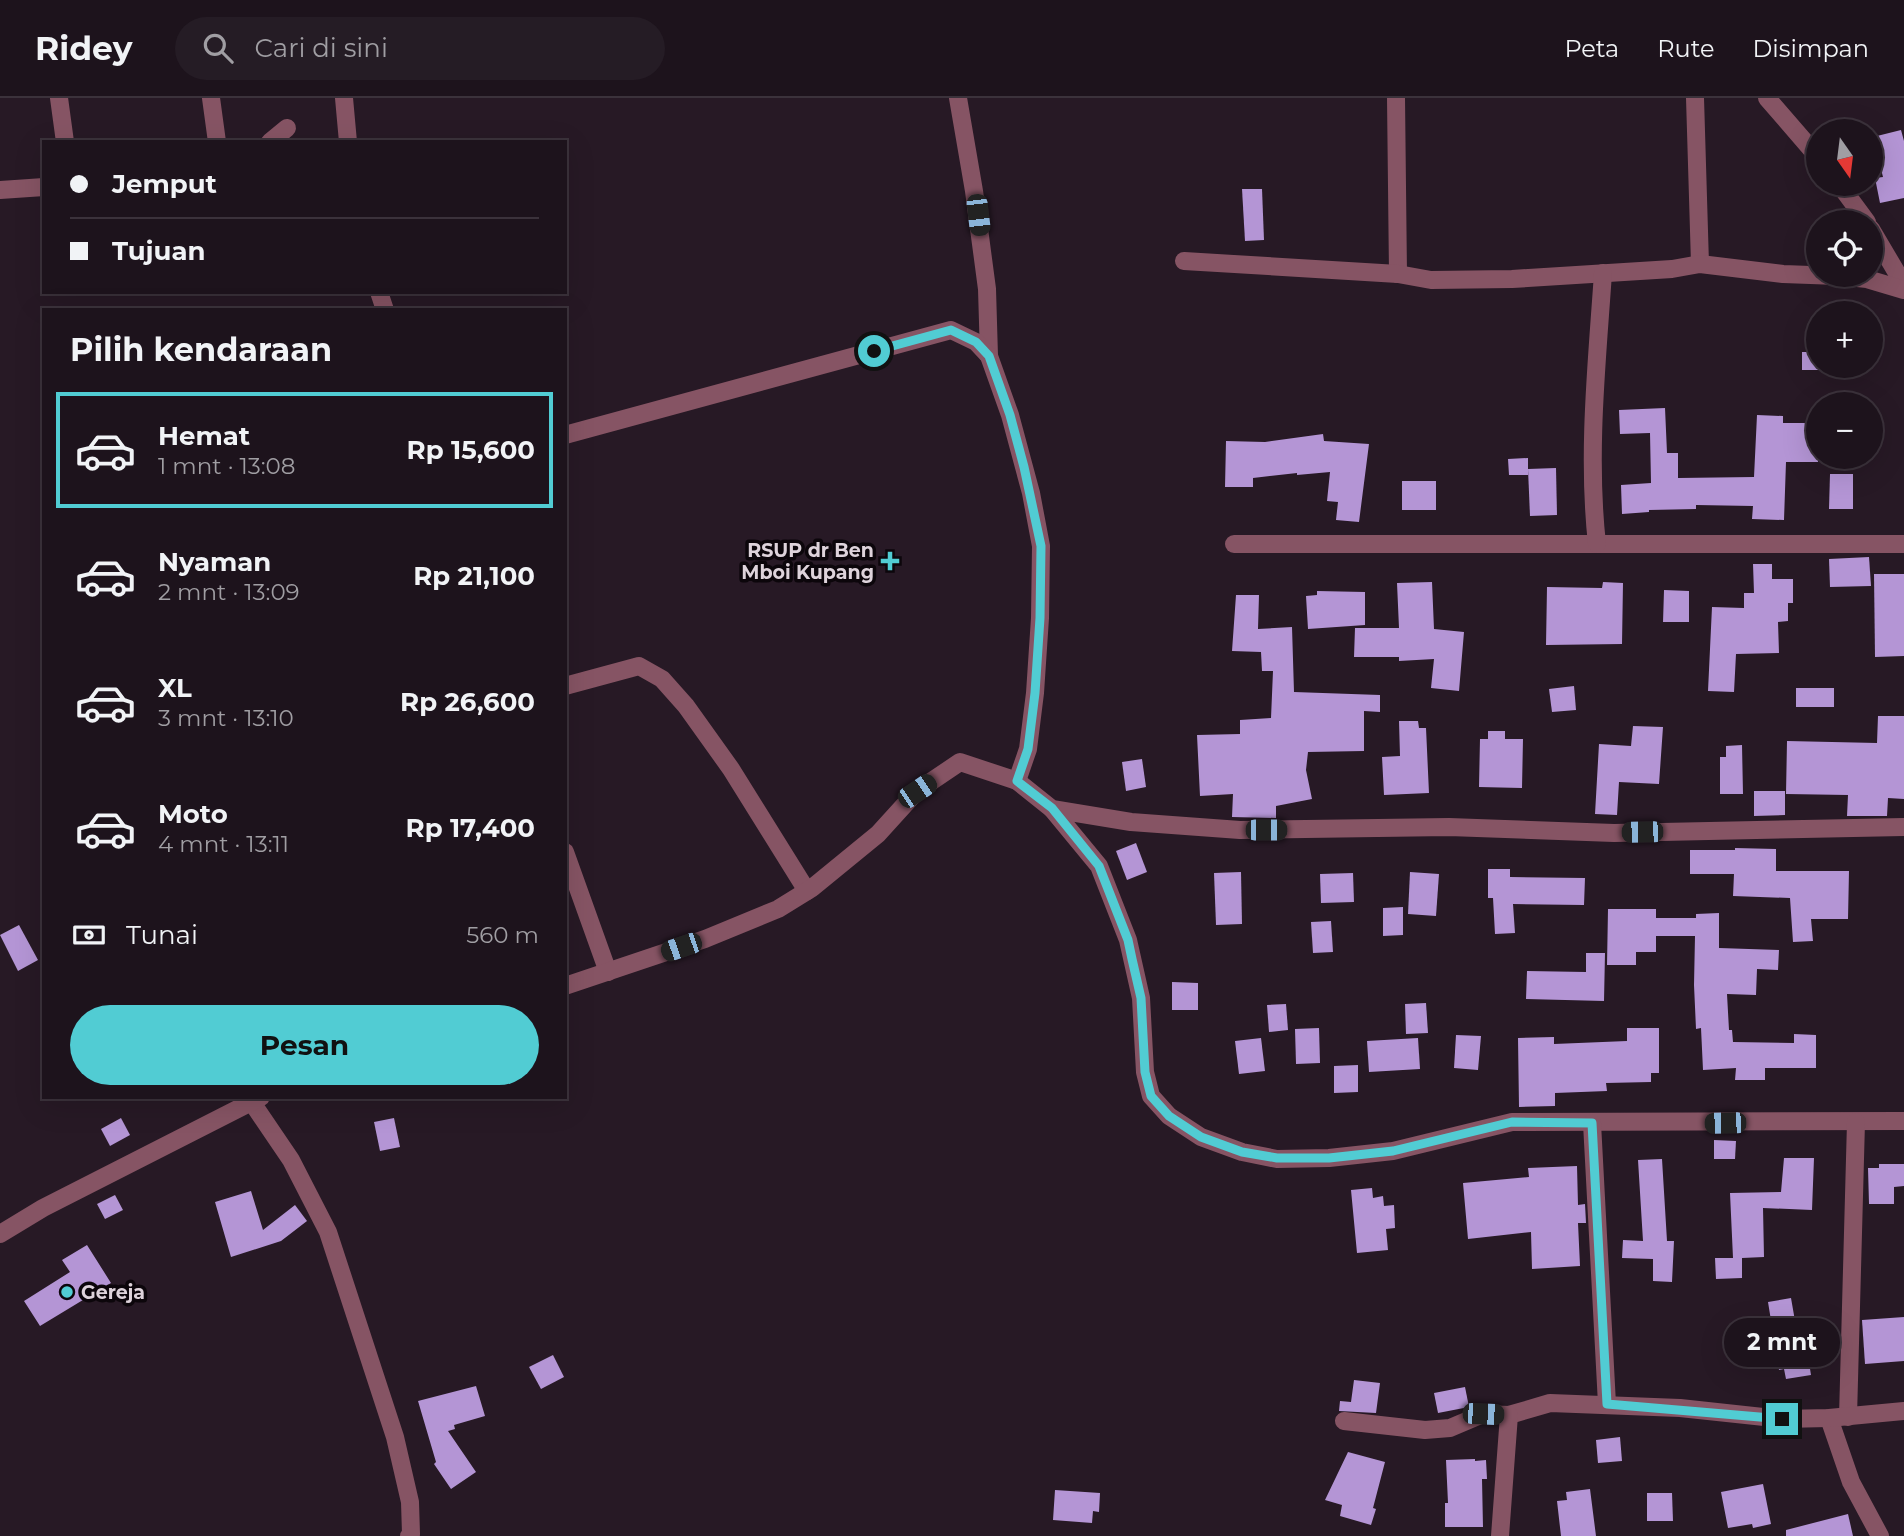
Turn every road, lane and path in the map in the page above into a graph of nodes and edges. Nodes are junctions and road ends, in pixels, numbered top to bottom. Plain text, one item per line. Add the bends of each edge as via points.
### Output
1 (59, 98) edge
2 (211, 98) edge
3 (344, 98) edge
4 (958, 98) edge
5 (1396, 98) edge
6 (1695, 98) edge
7 (1767, 98) edge
8 (287, 128) dead end
9 (65, 140) edge
10 (217, 140) edge
11 (272, 140) edge
12 (348, 140) edge
13 (1806, 143) edge
14 (42, 187) edge
15 (0, 190) edge
16 (1883, 249) edge
17 (1184, 261) dead end
18 (1700, 264) junction
19 (1604, 273) junction
20 (1398, 274) junction
21 (1904, 285) edge
22 (1904, 290) edge
23 (989, 356) junction
24 (567, 434) edge
25 (1234, 544) dead end
26 (1597, 544) junction
27 (1904, 544) edge
28 (567, 685) edge
29 (1017, 781) junction
30 (1052, 808) junction
31 (1904, 827) edge
32 (567, 858) edge
33 (807, 891) junction
34 (608, 972) junction
35 (567, 985) edge
36 (256, 1099) edge
37 (1904, 1121) edge
38 (1856, 1122) junction
39 (1592, 1123) junction
40 (0, 1234) edge
41 (1607, 1404) junction
42 (1904, 1411) edge
43 (1509, 1415) junction
44 (1848, 1417) junction
45 (1829, 1419) junction
46 (1344, 1421) dead end
47 (409, 1536) edge
48 (1500, 1536) edge
49 (1880, 1536) edge

1 - 9 street
2 - 10 street
3 - 12 street
4 - 23 street via 987,289
5 - 20 street
6 - 18 street
7 - 13 street
8 - 11 street
14 - 15 street
16 - 21 street
17 - 20 street
18 - 19 street
18 - 22 street via 1857,278
19 - 20 street via 1431,280
19 - 26 street via 1595,388
23 - 24 street via 976,342 951,330
23 - 29 street via 1021,454 1041,546 1035,693 1028,749
25 - 26 street
26 - 27 street
28 - 33 street via 639,666 662,679 731,769
29 - 30 street
29 - 33 street via 960,762 917,791 878,834
30 - 31 street via 1131,822 1240,830 1449,827 1614,833
30 - 39 street via 1099,866 1128,940 1141,998 1145,1072 1151,1096 1169,1116 1201,1137 1242,1152 1277,1158 1329,1158 1393,1151 1512,1122
32 - 34 street
33 - 34 street via 778,909 705,939
34 - 35 street
36 - 40 street
36 - 47 street via 328,1232 395,1437 410,1502
37 - 38 street
38 - 39 street
38 - 44 street
39 - 41 street
41 - 43 street via 1550,1403
41 - 45 street
42 - 44 street
43 - 46 street via 1483,1414 1450,1428 1425,1430
43 - 48 street
44 - 45 street
45 - 49 street via 1851,1482

